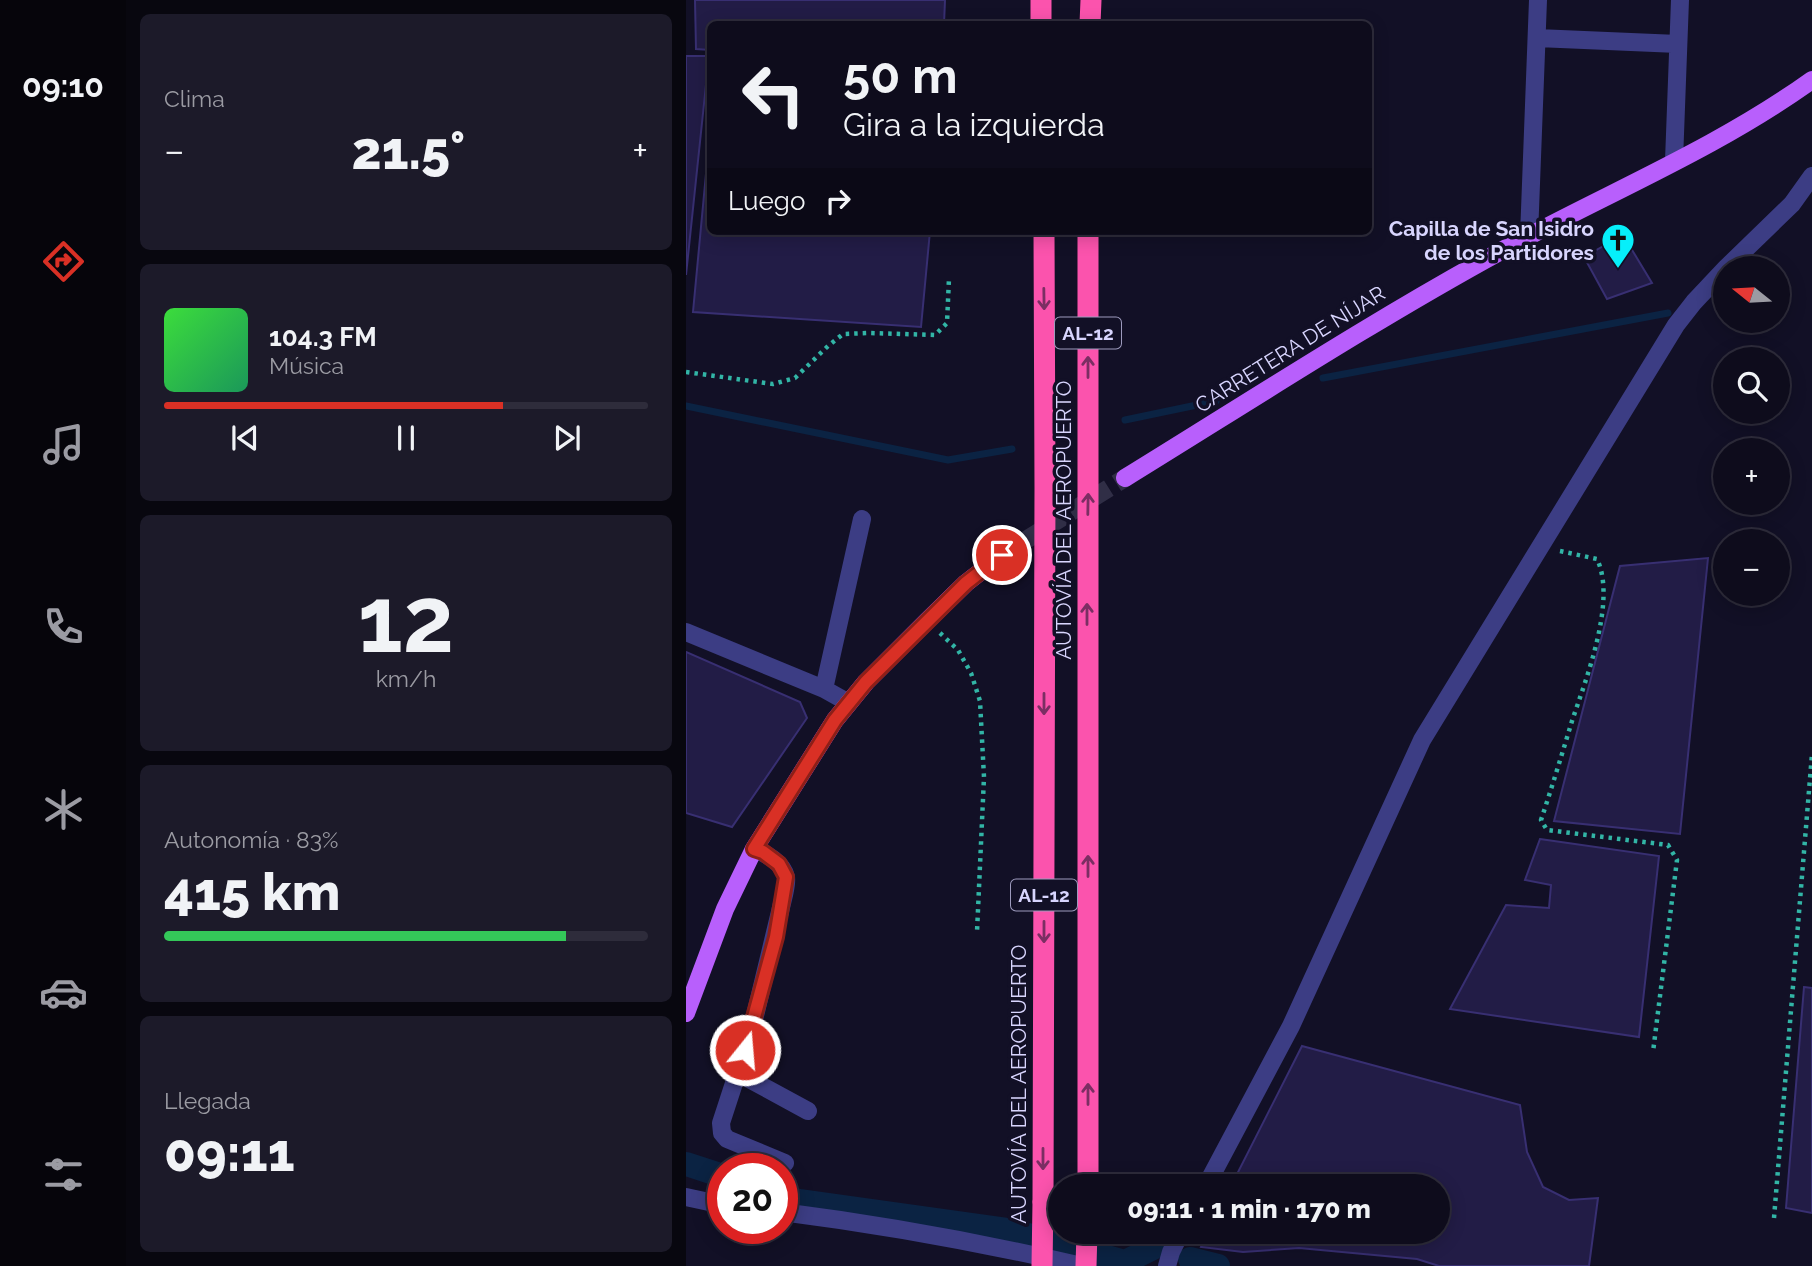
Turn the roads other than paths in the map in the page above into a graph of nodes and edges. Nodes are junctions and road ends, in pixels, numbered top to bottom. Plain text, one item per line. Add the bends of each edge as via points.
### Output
1 (1041, 0) edge
2 (1091, 0) edge
3 (1538, 0) edge
4 (1680, 0) edge
5 (1041, 21) edge
6 (1090, 21) edge
7 (1537, 38) junction
8 (1678, 44) junction
9 (1812, 80) edge
10 (1674, 161) junction
11 (1812, 176) edge
12 (1044, 235) edge
13 (1088, 235) edge
14 (1529, 236) junction
15 (1738, 256) edge
16 (1713, 281) edge
17 (1125, 478) tunnel mouth
18 (862, 519) dead end
19 (1002, 555) tunnel mouth
20 (686, 632) edge
21 (824, 689) junction
22 (849, 703) junction
23 (754, 849) junction
24 (686, 1013) edge
25 (738, 1073) junction
26 (808, 1111) dead end
27 (761, 1153) edge
28 (1088, 1174) edge
29 (1212, 1174) edge
30 (686, 1198) edge
31 (707, 1202) edge
32 (798, 1214) edge
33 (1086, 1244) edge
34 (1175, 1244) edge
35 (1042, 1266) edge
36 (1084, 1266) edge
37 (1167, 1266) edge

1 - 5 highway
2 - 6 highway
3 - 7 street
4 - 8 street
7 - 8 street
7 - 14 street
8 - 10 street
9 - 10 main road, CARRETERA DE NÍJAR via 1776,106
10 - 14 main road, CARRETERA DE NÍJAR
11 - 15 street via 1792,204
12 -> 35 highway, AUTOVÍA DEL AEROPUERTO / AL-12, bridge
28 -> 13 highway, AUTOVÍA DEL AEROPUERTO / AL-12
14 - 17 main road, CARRETERA DE NÍJAR via 1404,306
16 - 29 street via 1676,325 1422,740 1291,1026
18 - 21 street
19 - 22 main road via 966,583
20 - 21 street
21 - 22 street
22 - 23 main road
23 - 24 main road via 725,909
23 - 25 street via 779,864 786,877 776,937
25 - 26 street
25 - 27 street via 722,1133
30 - 31 street
32 - 36 street via 897,1228
33 - 36 highway
34 - 37 street

